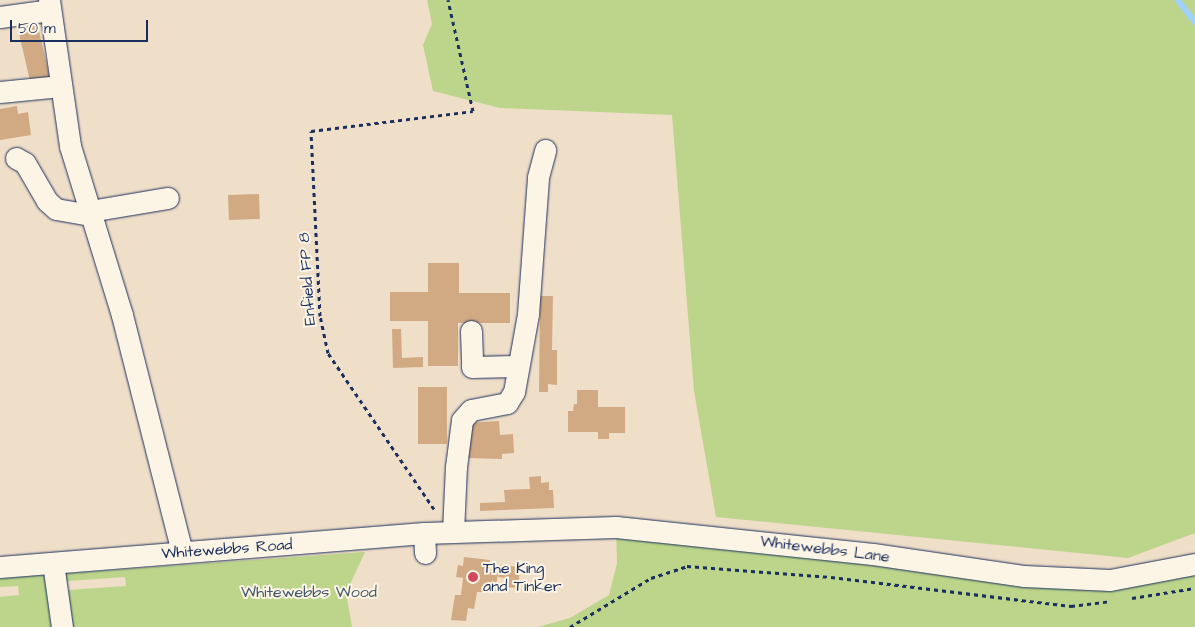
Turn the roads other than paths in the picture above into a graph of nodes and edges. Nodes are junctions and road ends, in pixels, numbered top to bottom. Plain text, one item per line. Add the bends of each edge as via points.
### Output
1 (49, 5) edge
2 (0, 17) edge
3 (61, 86) junction
4 (0, 92) edge
5 (544, 150) dead end
6 (16, 158) dead end
7 (168, 198) dead end
8 (91, 213) junction
9 (471, 331) dead end
10 (516, 366) junction
11 (453, 532) junction
12 (182, 552) junction
13 (53, 563) junction
14 (1195, 564) edge
15 (0, 567) edge
16 (62, 627) edge

1 - 2 street
1 - 3 street
3 - 4 street
3 - 8 street via 70,146
5 - 10 street via 538,177 528,314
6 - 8 street via 25,162 47,201 56,209
7 - 8 street
8 - 12 street via 122,315
9 - 10 street via 472,367
10 - 11 street via 514,392 507,403 471,410 462,420
11 - 12 street, Whitewebbs Road via 424,543
11 - 14 street, Whitewebbs Lane via 616,527 873,554 1024,576 1110,580
12 - 13 street, Whitewebbs Road
13 - 15 street, Whitewebbs Road
13 - 16 street

